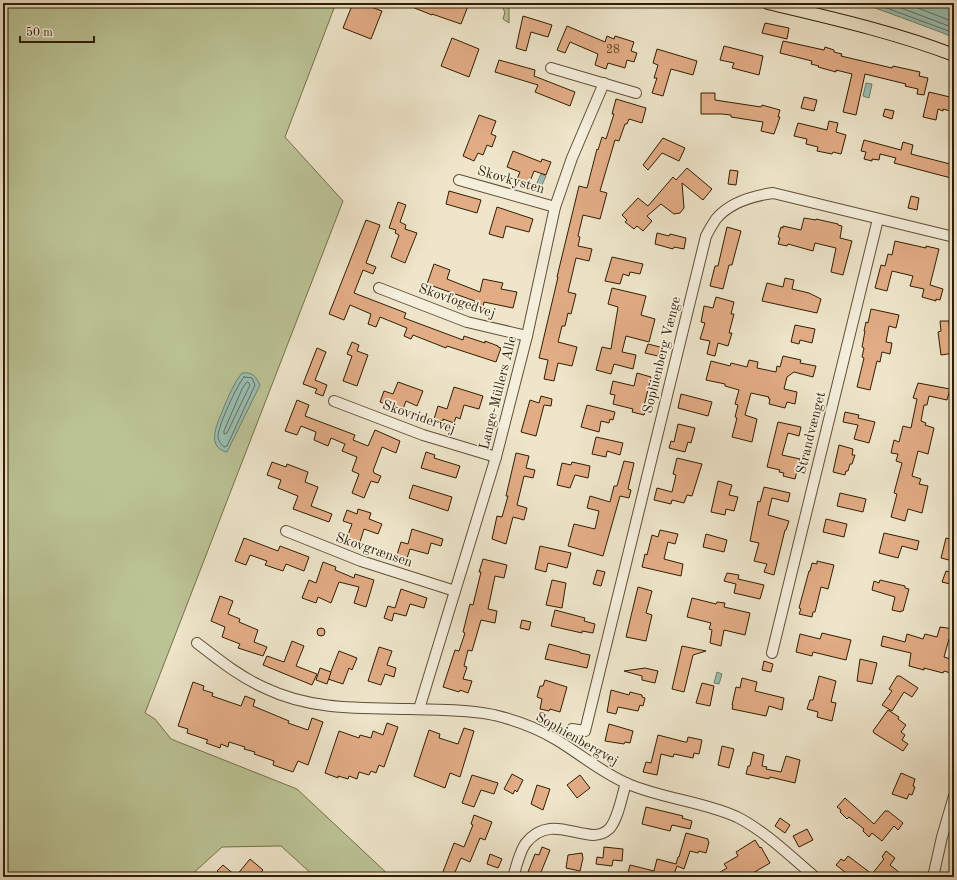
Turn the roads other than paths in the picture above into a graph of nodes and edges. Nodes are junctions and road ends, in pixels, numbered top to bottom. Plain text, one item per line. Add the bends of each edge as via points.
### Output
1 (768, 3) edge
2 (954, 55) edge
3 (551, 68) dead end
4 (604, 83) junction
5 (636, 93) dead end
6 (459, 180) dead end
7 (555, 208) junction
8 (878, 219) junction
9 (954, 237) edge
10 (379, 288) dead end
11 (527, 336) junction
12 (334, 401) dead end
13 (496, 457) junction
14 (286, 531) dead end
15 (455, 591) junction
16 (197, 643) dead end
17 (772, 653) dead end
18 (418, 709) junction
19 (572, 729) dead end
20 (626, 783) junction
21 (954, 796) edge
22 (513, 877) edge
23 (814, 877) edge
24 (933, 877) edge

1 - 2 main road via 857,24
3 - 4 street
4 - 5 street
4 - 7 street, Lange-Müllers Alle via 572,158
6 - 7 street, Skovkysten
7 - 11 street, Lange-Müllers Alle
8 - 9 street, Sophienberg Vænge
8 - 17 street, Strandvænget
8 - 19 street, Sophienberg Vænge via 773,193 754,196 733,205 717,218 706,236 585,731
10 - 11 street, Skovfogedvej via 467,322
11 - 13 street, Lange-Müllers Alle
12 - 13 street, Skovridervej via 423,435
13 - 15 street, Lange-Müllers Alle
14 - 15 street, Skovgrænsen via 361,561
15 - 18 street, Lange-Müllers Alle
16 - 18 street, Sophienbergvej via 233,671 265,689 298,700 336,707
18 - 20 street, Sophienbergvej via 464,710 494,715 526,725 556,739
20 - 22 street via 614,822 609,829 593,835 556,828 544,829 526,844
20 - 23 street, Sophienbergvej via 653,794 714,809 737,818 760,831
21 - 24 street

